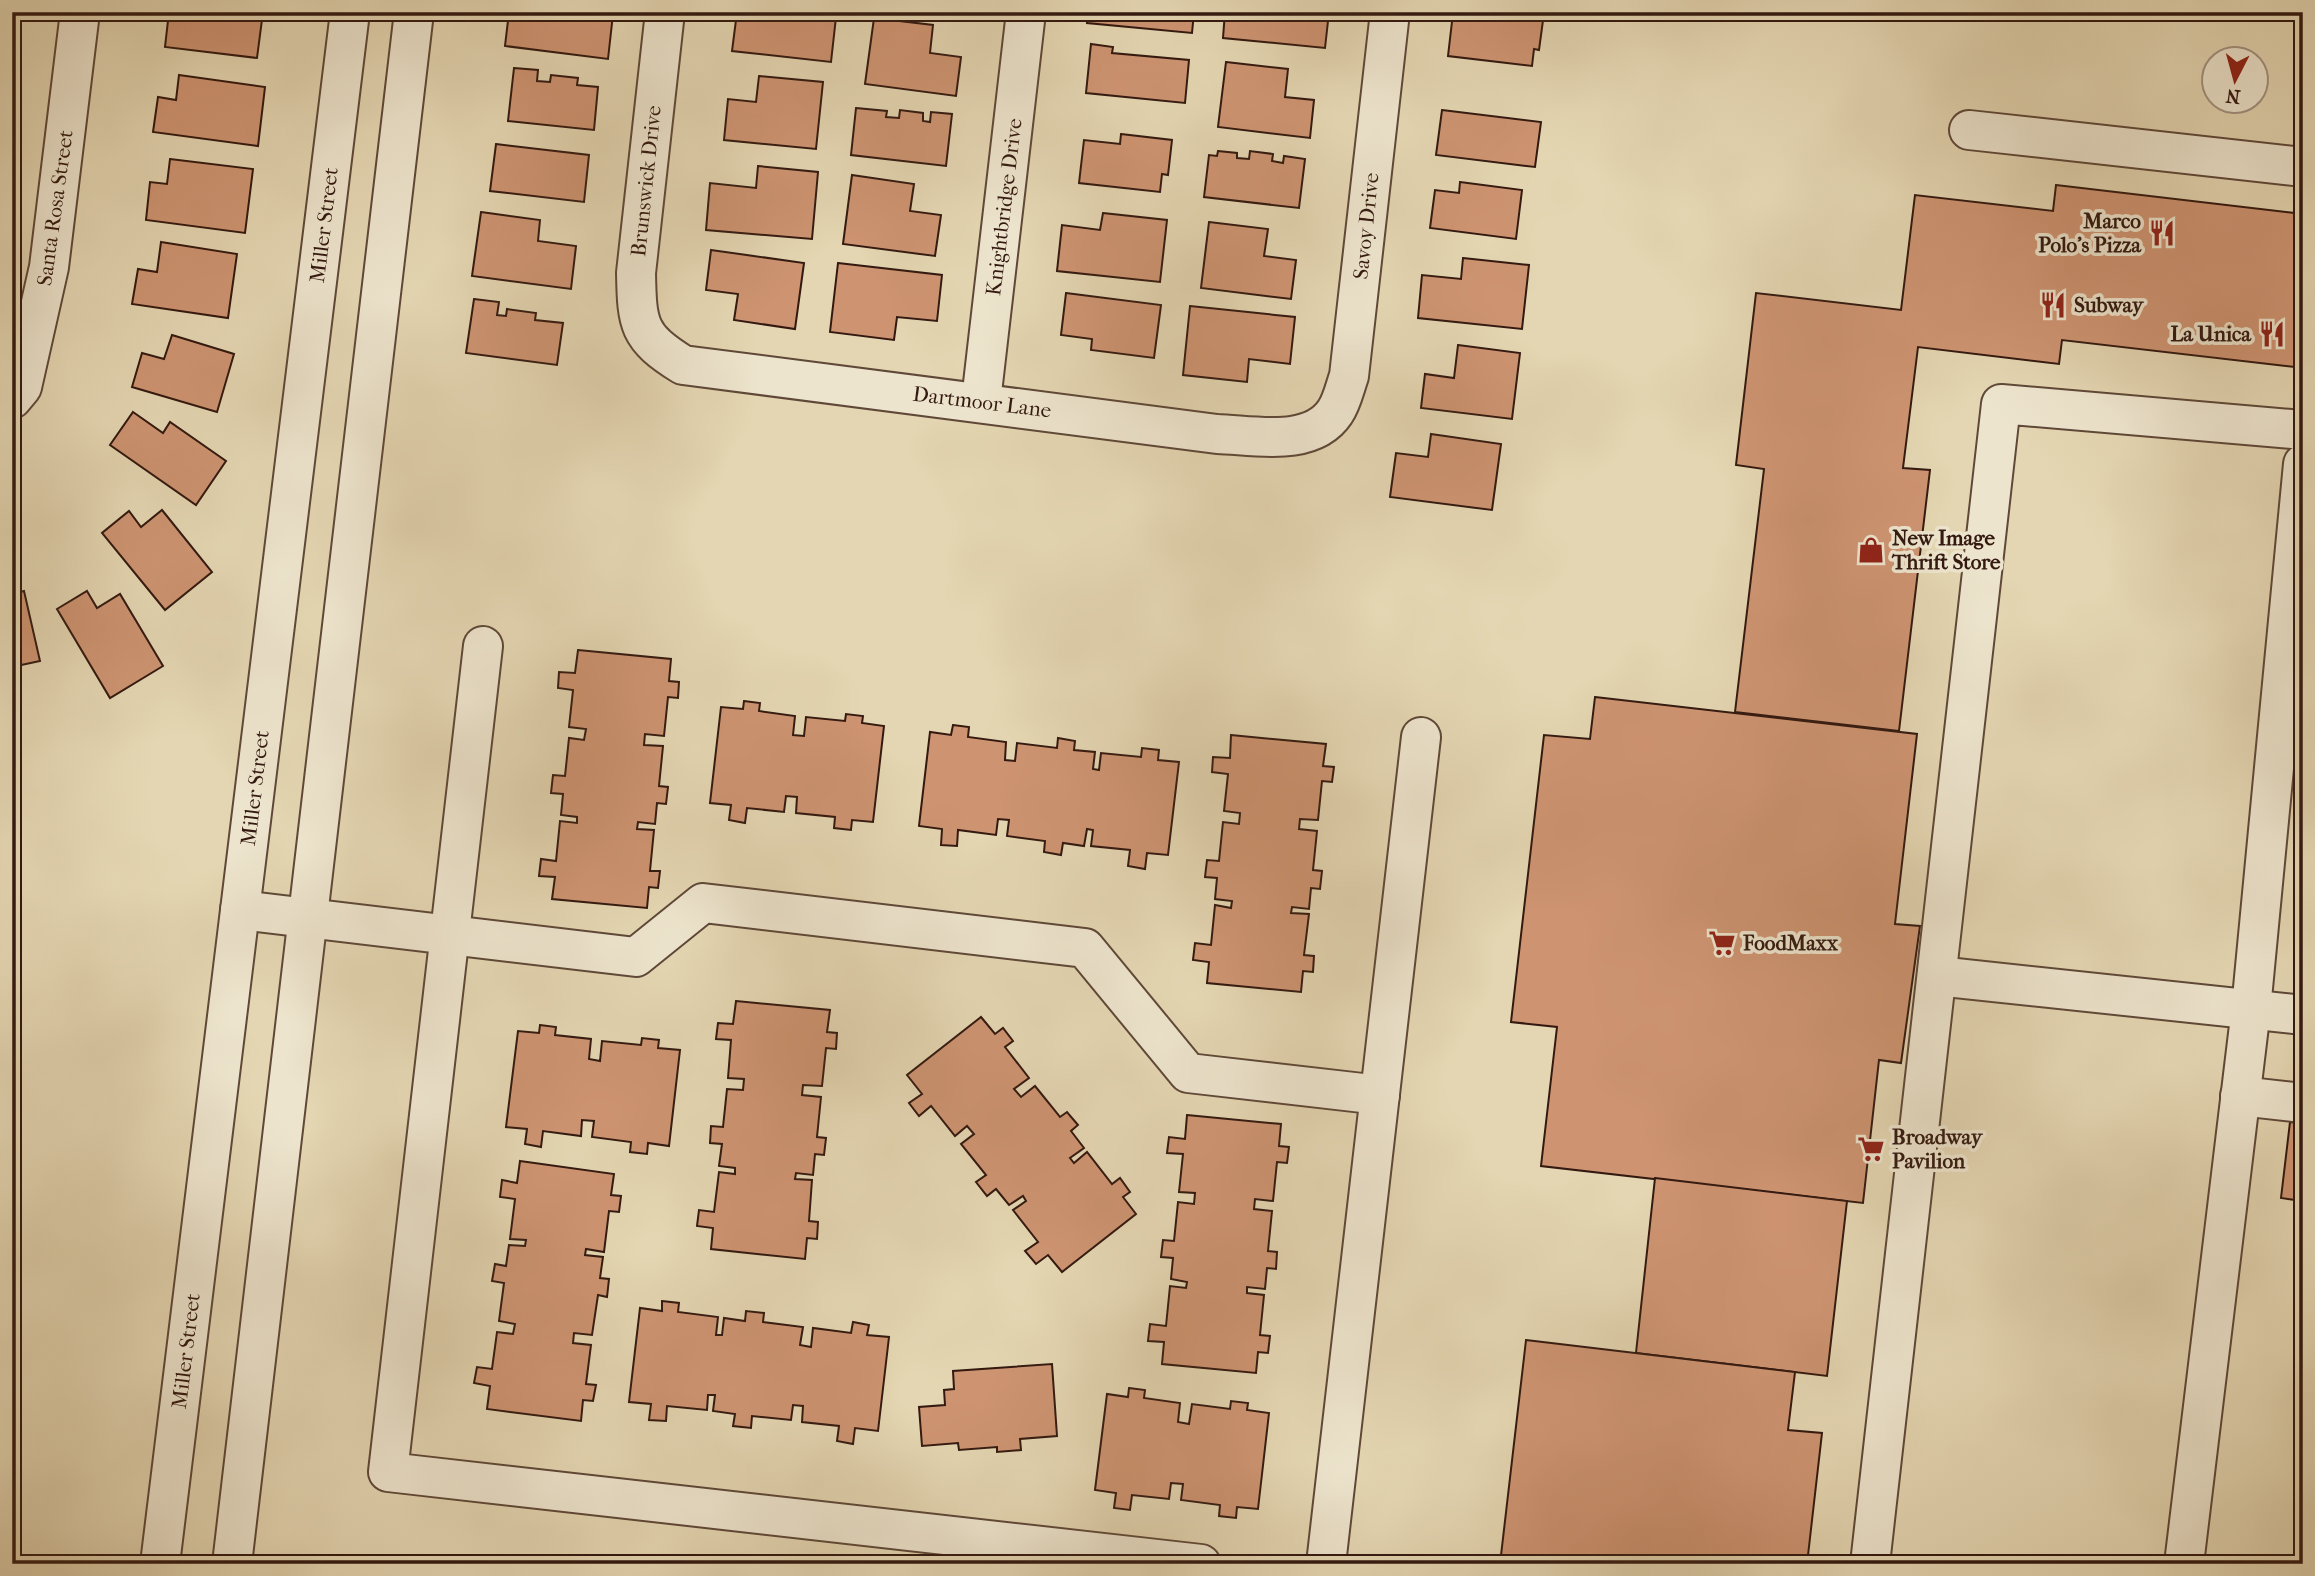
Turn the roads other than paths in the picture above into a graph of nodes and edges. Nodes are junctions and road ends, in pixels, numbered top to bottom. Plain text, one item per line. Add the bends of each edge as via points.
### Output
1 (80, 12) edge
2 (350, 12) edge
3 (414, 12) edge
4 (665, 12) edge
5 (1026, 12) edge
6 (1390, 12) edge
7 (1969, 130) dead end
8 (2303, 167) edge
9 (653, 346) joint
10 (12, 399) edge
11 (981, 401) junction
12 (1317, 430) joint
13 (2303, 430) edge
14 (2303, 464) edge
15 (483, 646) dead end
16 (1421, 737) dead end
17 (240, 910) junction
18 (308, 918) junction
19 (450, 934) junction
20 (1937, 976) junction
21 (2251, 1009) junction
22 (2303, 1016) edge
23 (1380, 1095) junction
24 (2240, 1097) junction
25 (2303, 1103) edge
26 (1064, 1556) edge
27 (1116, 1559) edge
28 (160, 1564) edge
29 (232, 1564) edge
30 (1201, 1564) edge
31 (1326, 1564) edge
32 (1870, 1564) edge
33 (2184, 1564) edge

1 - 10 street, Santa Rosa Street via 49,267 22,387
2 - 17 street, Miller Street
3 - 18 street
4 - 9 street, Brunswick Drive via 636,273 636,315
5 - 11 street, Knightbridge Drive
6 - 12 street, Savoy Drive via 1349,376 1336,412
7 - 8 street
9 - 11 street, Dartmoor Lane via 683,365
11 - 12 street, Dartmoor Lane via 1217,434 1289,437
13 - 20 street via 2001,404
14 - 21 street
15 - 19 street
16 - 23 street
17 - 18 street
17 - 28 street, Miller Street
18 - 19 street
18 - 29 street
19 - 23 street via 636,957 703,903 1085,948 1188,1073
19 - 26 street via 388,1472
20 - 21 street
20 - 32 street
21 - 22 street
21 - 24 street
23 - 31 street
24 - 25 street
24 - 33 street
26 - 27 street
27 - 30 street

